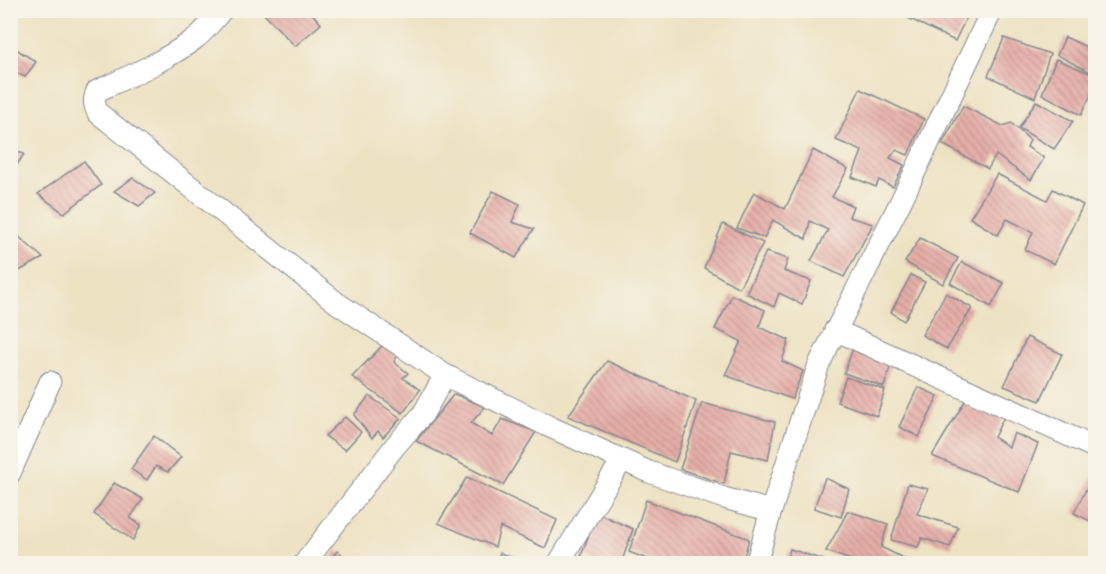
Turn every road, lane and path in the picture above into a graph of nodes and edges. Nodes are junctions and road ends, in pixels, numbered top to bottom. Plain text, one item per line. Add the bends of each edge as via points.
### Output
1 (222, 10) edge
2 (992, 10) edge
3 (835, 330) junction
4 (446, 375) junction
5 (50, 382) dead end
6 (1095, 448) edge
7 (622, 460) junction
8 (10, 472) edge
9 (771, 511) junction
10 (304, 564) edge
11 (558, 564) edge
12 (756, 564) edge

1 - 4 street via 198,37 97,91 94,106 98,113 336,303
2 - 3 street
3 - 6 street
3 - 9 street via 819,364
4 - 7 street
4 - 10 street via 423,414
5 - 8 street
7 - 9 street
7 - 11 street
9 - 12 street

